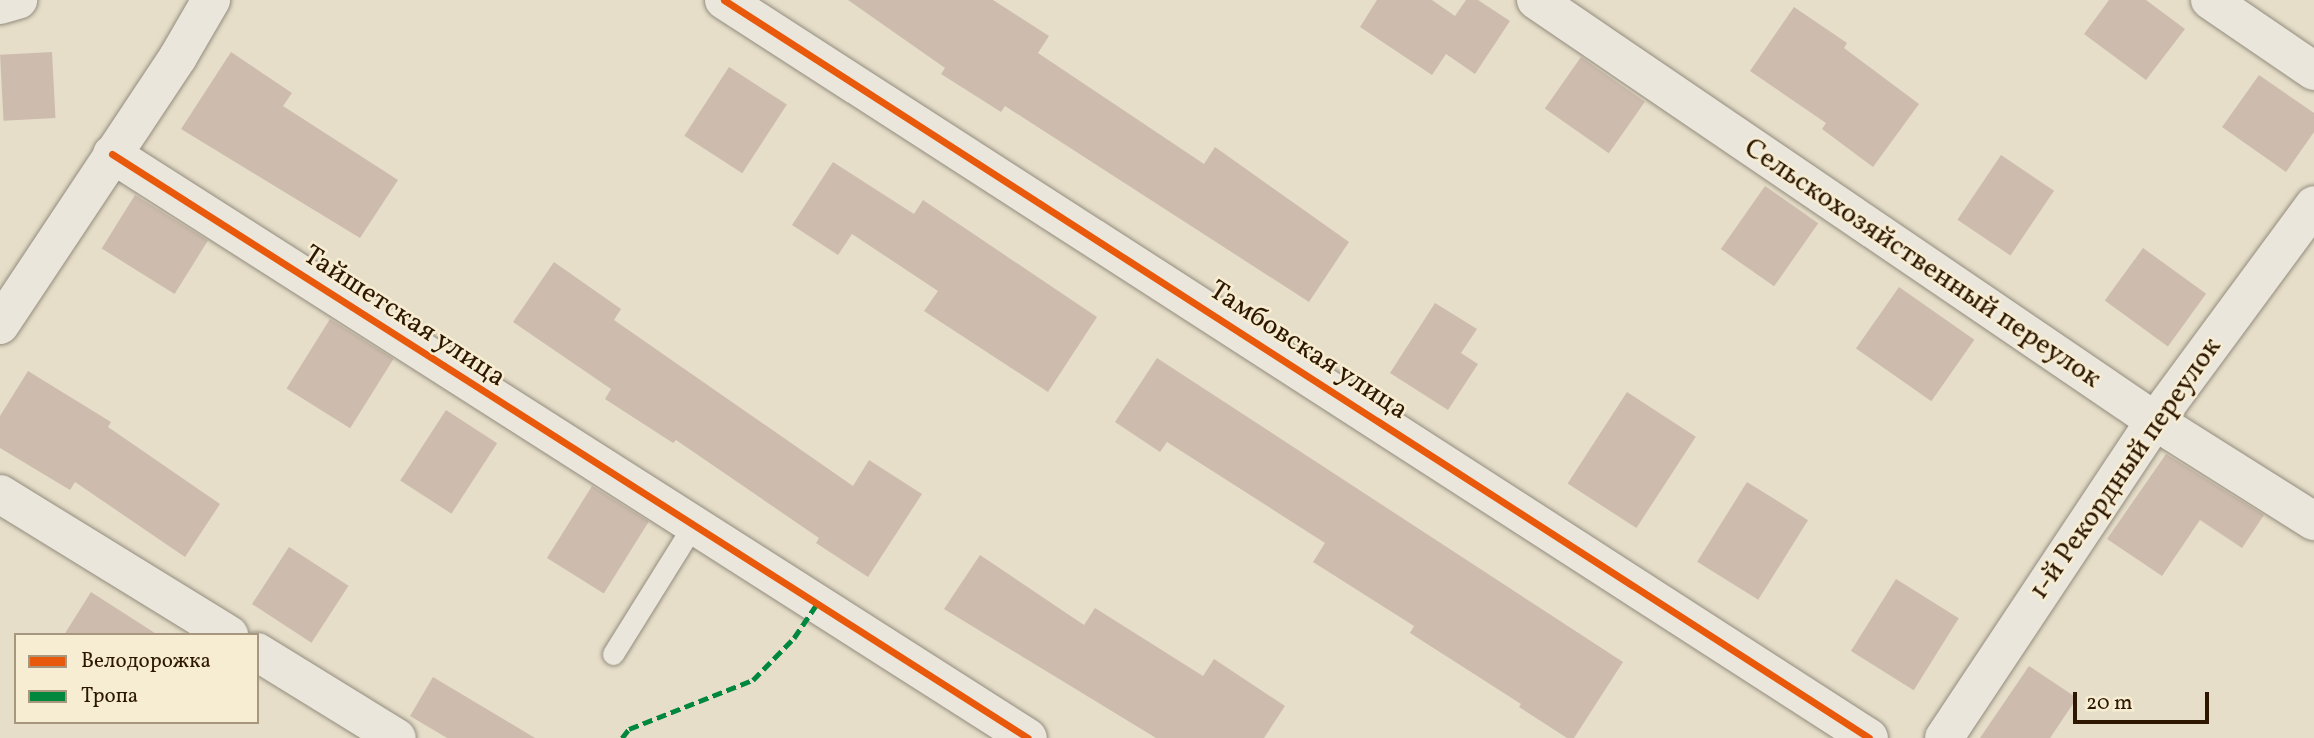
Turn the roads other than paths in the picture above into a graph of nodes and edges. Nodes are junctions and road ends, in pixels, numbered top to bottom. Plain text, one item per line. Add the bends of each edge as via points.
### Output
1 (18, 0) edge
2 (211, 0) edge
3 (724, 0) edge
4 (1536, 0) edge
5 (2210, 0) edge
6 (0, 5) edge
7 (2314, 71) edge
8 (112, 154) junction
9 (2314, 205) edge
10 (0, 325) edge
11 (2155, 421) junction
12 (0, 494) edge
13 (2314, 521) edge
14 (692, 527) junction
15 (226, 633) edge
16 (259, 653) edge
17 (613, 654) dead end
18 (397, 738) edge
19 (1028, 738) edge
20 (1869, 738) edge
21 (1944, 738) edge

1 - 6 street
2 - 8 street
3 - 20 street, Тамбовская улица
4 - 11 street, Сельскохозяйственный переулок
5 - 7 street
8 - 10 street
8 - 14 street, Тайшетская улица
9 - 11 street, 1-й Рекордный переулок
11 - 13 street, Сельскохозяйственный переулок
11 - 21 street, 1-й Рекордный переулок
12 - 15 street
14 - 17 lane
14 - 19 street, Тайшетская улица
16 - 18 street

